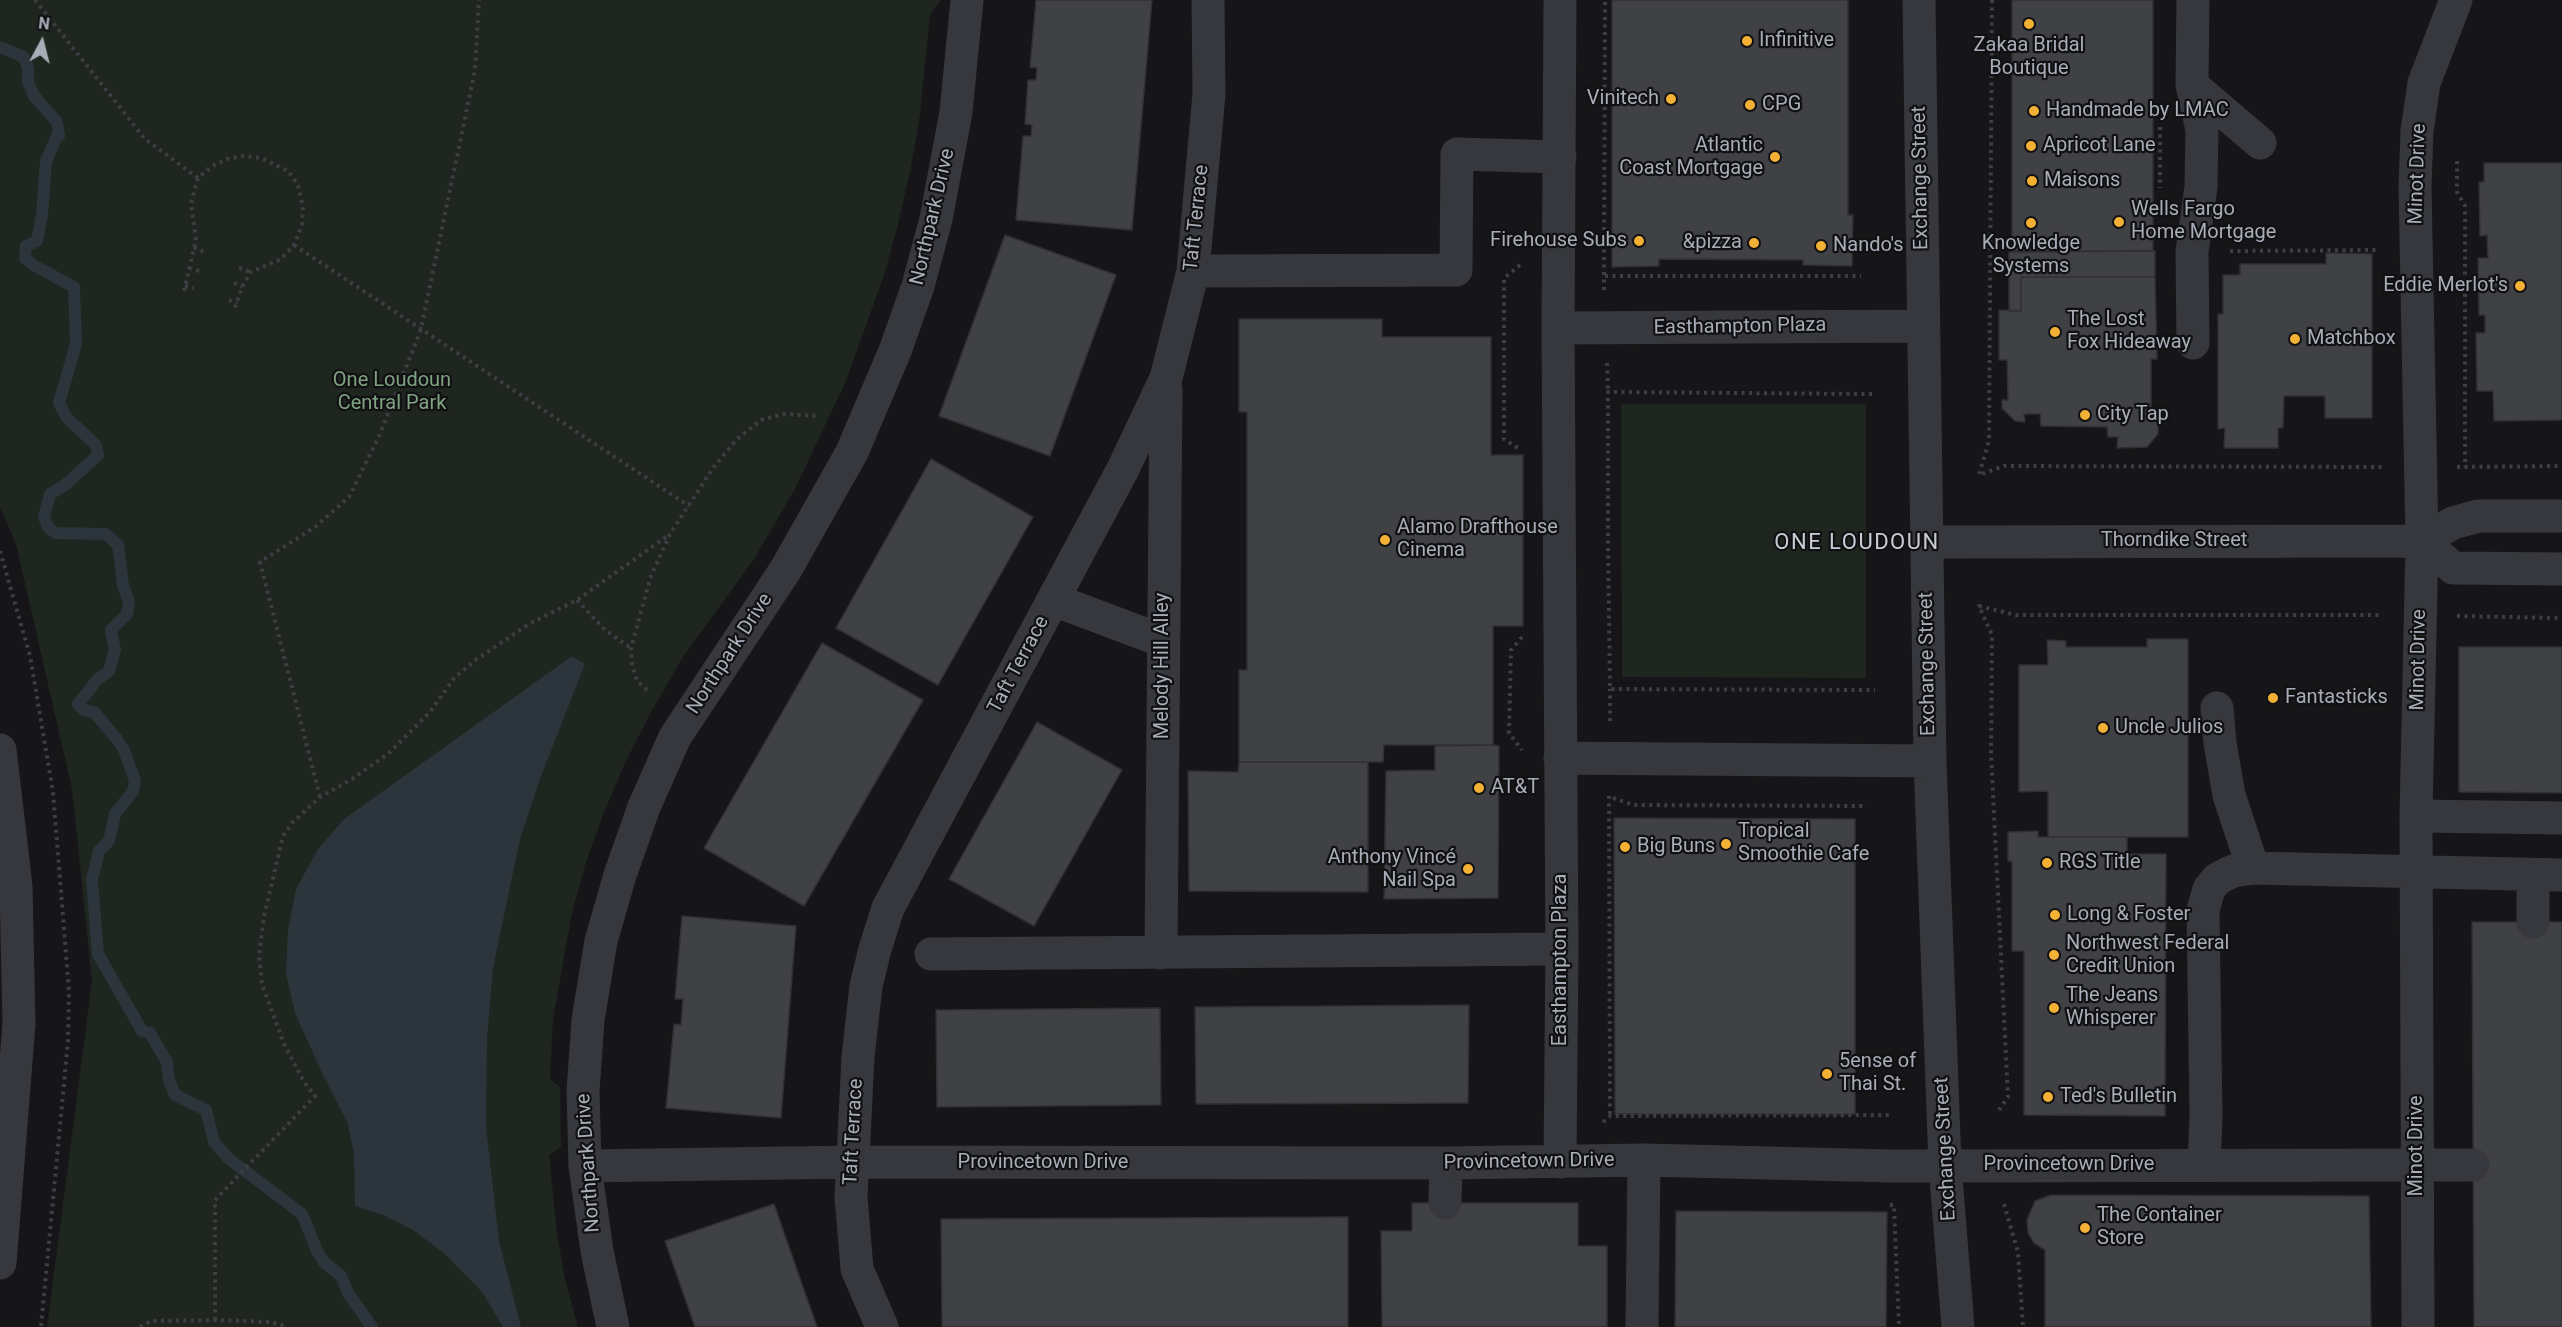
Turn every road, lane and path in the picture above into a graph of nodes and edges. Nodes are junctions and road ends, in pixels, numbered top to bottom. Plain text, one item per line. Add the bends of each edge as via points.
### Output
1 (35, 0) edge
2 (478, 0) edge
3 (967, 0) edge
4 (1208, 0) edge
5 (1560, 0) edge
6 (1605, 0) edge
7 (1919, 0) edge
8 (1992, 0) edge
9 (2193, 0) edge
10 (2456, 0) edge
11 (2192, 85) junction
12 (2160, 126) dead end
13 (2260, 143) dead end
14 (1560, 157) junction
15 (2457, 159) dead end
16 (198, 178) junction
17 (2160, 195) dead end
18 (294, 245) junction
19 (194, 247) junction
20 (2383, 250) dead end
21 (2192, 252) junction
22 (206, 253) dead end
23 (189, 268) junction
24 (239, 268) dead end
25 (1193, 270) junction
26 (199, 271) dead end
27 (251, 272) junction
28 (1604, 276) dead end
29 (234, 283) dead end
30 (242, 287) junction
31 (194, 288) dead end
32 (230, 300) dead end
33 (1923, 326) junction
34 (1558, 328) junction
35 (421, 329) junction
36 (2193, 343) dead end
37 (1166, 378) junction
38 (1872, 394) dead end
39 (818, 416) dead end
40 (2562, 466) edge
41 (2465, 467) junction
42 (2390, 468) dead end
43 (2453, 468) dead end
44 (689, 506) junction
45 (2562, 516) edge
46 (670, 534) junction
47 (2422, 541) junction
48 (1926, 542) junction
49 (2562, 569) edge
50 (577, 600) junction
51 (1054, 600) junction
52 (2390, 616) dead end
53 (2453, 616) dead end
54 (2562, 618) edge
55 (1163, 641) junction
56 (631, 648) junction
57 (646, 690) dead end
58 (1875, 690) dead end
59 (2217, 708) dead end
60 (0, 750) edge
61 (1560, 758) junction
62 (1930, 760) junction
63 (320, 797) junction
64 (3, 805) edge
65 (2416, 816) junction
66 (2562, 818) edge
67 (2253, 868) junction
68 (2416, 872) junction
69 (2548, 875) edge
70 (2533, 922) dead end
71 (1562, 949) junction
72 (1161, 953) junction
73 (932, 954) dead end
74 (68, 1041) dead end
75 (1999, 1110) dead end
76 (1644, 1160) junction
77 (854, 1162) junction
78 (1560, 1162) junction
79 (1446, 1163) junction
80 (2417, 1164) junction
81 (1945, 1165) junction
82 (2204, 1165) junction
83 (2473, 1165) dead end
84 (585, 1166) junction
85 (2003, 1201) dead end
86 (1445, 1203) dead end
87 (1894, 1205) dead end
88 (0, 1263) edge
89 (215, 1320) junction
90 (41, 1327) edge
91 (140, 1327) edge
92 (288, 1327) edge
93 (613, 1327) edge
94 (882, 1327) edge
95 (1642, 1327) edge
96 (1899, 1327) edge
97 (1958, 1327) edge
98 (2023, 1327) edge
99 (2418, 1327) edge

1 - 16 path via 145,139
2 - 35 path via 476,70
3 - 84 street, Northpark Drive via 956,112 936,219 895,351 852,452 786,569 675,737 620,875 601,941 588,1020 583,1091
4 - 25 street, Taft Terrace via 1209,94
5 - 14 street, Easthampton Plaza
6 - 28 path
7 - 33 street, Exchange Street
8 - 42 path via 1989,441 1979,475 2004,466
9 - 11 street
10 - 47 street, Minot Drive via 2424,83 2417,131
11 - 13 street
11 - 21 street via 2202,130 2201,187
12 - 17 path
14 - 25 street via 1457,154 1456,270
14 - 34 street, Easthampton Plaza
15 - 41 path via 2457,192 2464,206
16 - 18 path via 212,166 244,156 261,158 288,171 298,185 303,207 302,225
16 - 19 path via 191,203
18 - 27 path via 281,259
18 - 35 path
19 - 22 path
19 - 23 path
20 - 21 path
21 - 36 street
23 - 26 path
23 - 31 path via 184,288
24 - 27 path
25 - 37 street, Taft Terrace
27 - 30 path
29 - 30 path
30 - 32 path via 236,306
33 - 34 street, Easthampton Plaza
33 - 48 street, Exchange Street
34 - 61 street, Easthampton Plaza
35 - 44 path
35 - 63 path via 380,434 349,497 315,527 260,561
37 - 51 street, Taft Terrace via 1123,470
37 - 55 street, Melody Hill Alley
38 - 58 path via 1608,392 1608,542 1610,689
39 - 44 path via 784,414 761,420 737,439
40 - 41 path
41 - 43 path
44 - 46 path
45 - 47 street via 2478,516 2453,523
46 - 50 path
46 - 56 path via 651,576
47 - 48 street, Thorndike Street
47 - 49 street via 2453,568
47 - 65 street, Minot Drive
48 - 62 street, Exchange Street
50 - 56 path via 605,630
50 - 63 path via 529,624 477,658 455,677 430,712 388,754
51 - 55 street
51 - 77 street, Taft Terrace via 888,908 866,986 858,1058
52 - 75 path via 2016,615 1979,606 1992,635 1991,753 2008,1097
53 - 54 path
55 - 72 street, Melody Hill Alley
56 - 57 path via 637,681
59 - 67 street via 2229,795
60 - 64 street
61 - 62 street
61 - 71 street, Easthampton Plaza
62 - 81 street, Exchange Street
63 - 89 path via 283,836 259,955 262,984 284,1044 315,1096 215,1200
64 - 88 street via 16,886 20,1023
65 - 66 street
65 - 68 street, Minot Drive
67 - 68 street
67 - 82 street via 2217,879 2209,889 2203,910
68 - 69 street
68 - 80 street, Minot Drive
69 - 70 street
71 - 72 street
71 - 78 street, Easthampton Plaza
72 - 73 street
74 - 90 path
76 - 78 street, Provincetown Drive
76 - 81 street, Provincetown Drive
76 - 95 street
77 - 79 street, Provincetown Drive
77 - 84 street, Provincetown Drive
77 - 94 street, Taft Terrace via 851,1197 857,1269
78 - 79 street, Provincetown Drive
79 - 86 street
80 - 82 street, Provincetown Drive
80 - 83 street, Provincetown Drive
80 - 99 street, Minot Drive
81 - 82 street, Provincetown Drive
81 - 97 street, Exchange Street
84 - 93 street, Northpark Drive
85 - 98 path via 2018,1252
87 - 96 path
89 - 91 path via 151,1321
89 - 92 path via 270,1322

